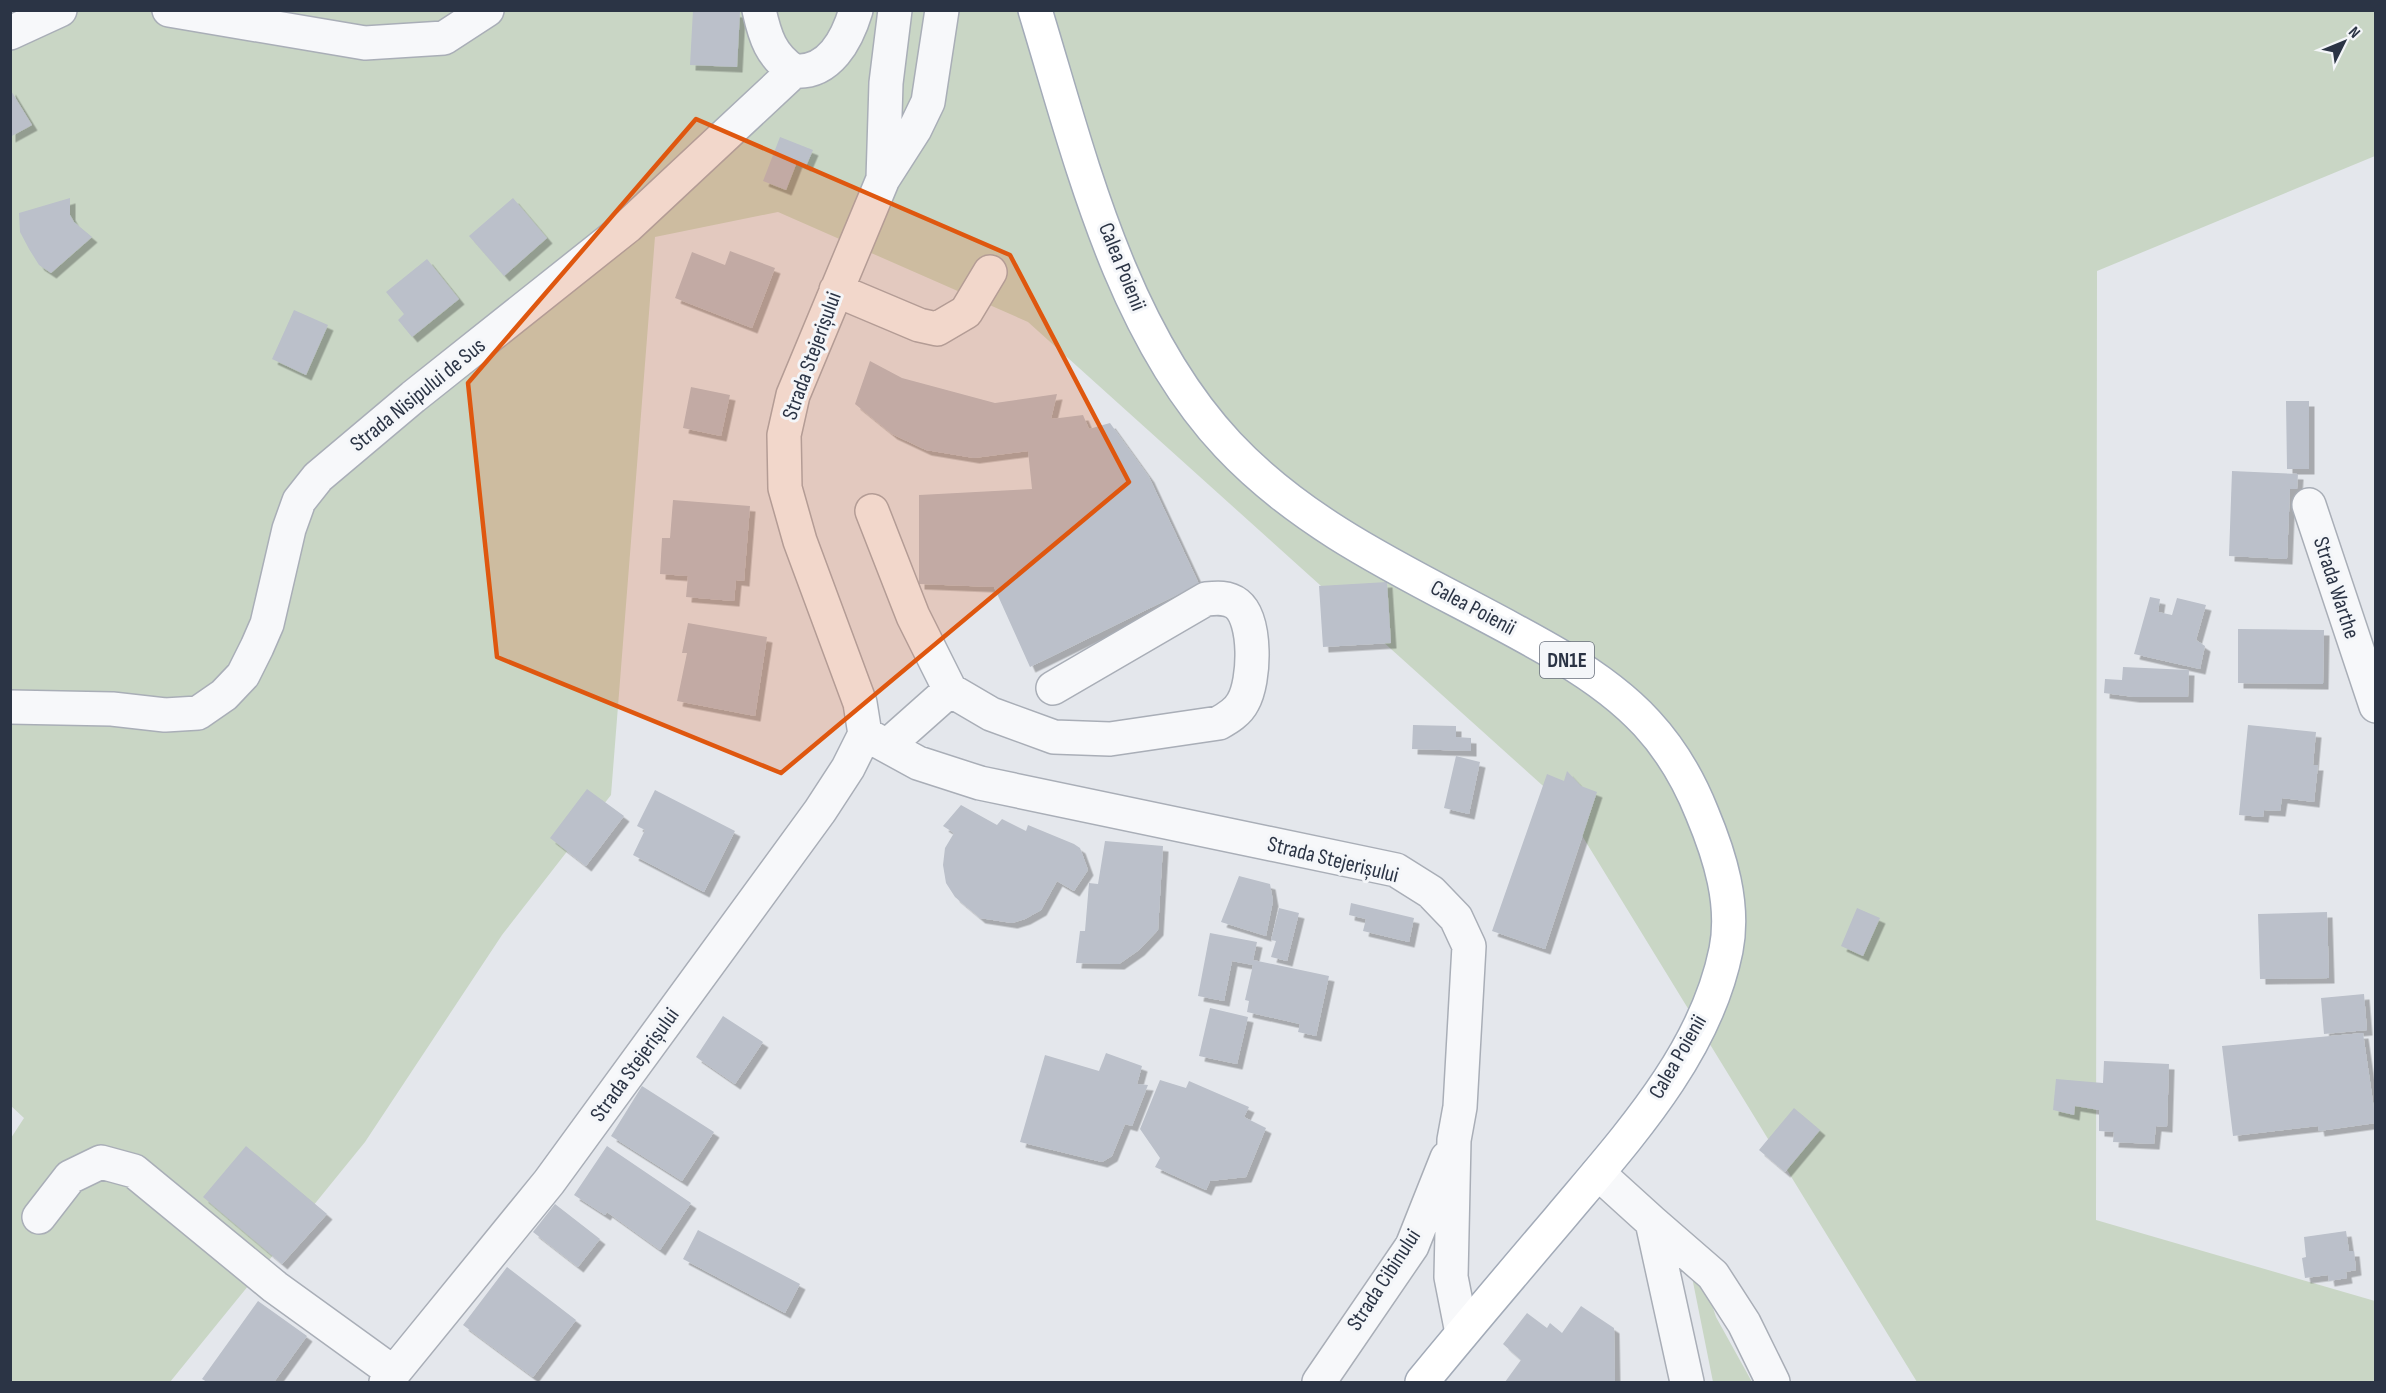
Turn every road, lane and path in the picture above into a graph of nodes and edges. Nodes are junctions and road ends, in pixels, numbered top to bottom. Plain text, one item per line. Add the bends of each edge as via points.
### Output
1 (60, 10) edge
2 (169, 10) edge
3 (487, 10) edge
4 (759, 10) edge
5 (856, 10) edge
6 (895, 10) edge
7 (942, 10) edge
8 (1035, 10) edge
9 (10, 33) edge
10 (794, 72) junction
11 (883, 179) junction
12 (990, 272) dead end
13 (836, 290) junction
14 (2309, 505) dead end
15 (872, 511) dead end
16 (1053, 688) dead end
17 (950, 690) junction
18 (2376, 706) edge
19 (10, 707) edge
20 (876, 740) junction
21 (1454, 1140) junction
22 (1598, 1173) junction
23 (39, 1217) dead end
24 (1652, 1222) junction
25 (1462, 1333) junction
26 (390, 1378) edge
27 (1319, 1383) edge
28 (1422, 1383) edge
29 (1687, 1383) edge
30 (1773, 1383) edge

1 - 9 street
2 - 3 street via 364,43 444,38
4 - 10 street via 770,49
5 - 10 street, Strada Nisipului de Sus via 852,24 828,61 816,69
6 - 11 street, Strada Stejerișului via 886,83
7 - 11 street via 928,102
8 - 22 main road, Calea Poienii / DN1E via 1086,176 1122,273 1180,386 1226,443 1268,484 1318,523 1528,637 1628,702 1671,749 1695,794 1715,844 1728,894 1726,948 1711,1000 1685,1054
10 - 19 street, Strada Nisipului de Sus via 628,226 318,477 299,501 263,632 243,675 224,695 198,713 165,715 112,709
11 - 13 street, Strada Stejerișului
12 - 13 street via 966,312 937,329
13 - 20 street, Strada Stejerișului via 793,394 784,435 785,488 800,541
14 - 18 street, Strada Warthe
15 - 17 street via 913,616
16 - 17 street via 1206,599 1220,597 1237,603 1246,614 1253,651 1250,679 1244,702 1232,716 1219,723 1110,739 1054,737 991,714
17 - 20 street
20 - 21 street, Strada Stejerișului via 918,764 980,783 1396,870 1431,892 1456,918 1469,946 1460,1107
20 - 26 street, Strada Stejerișului via 848,768 549,1182
21 - 25 street, Strada Stejerișului via 1451,1277
21 - 27 street, Strada Cibinului via 1412,1246
22 - 24 street
22 - 25 main road, Calea Poienii / DN1E
23 - 26 street via 70,1177 101,1162 134,1171
24 - 29 street
24 - 30 street via 1713,1275 1744,1323
25 - 28 main road, Calea Poienii / DN1E

